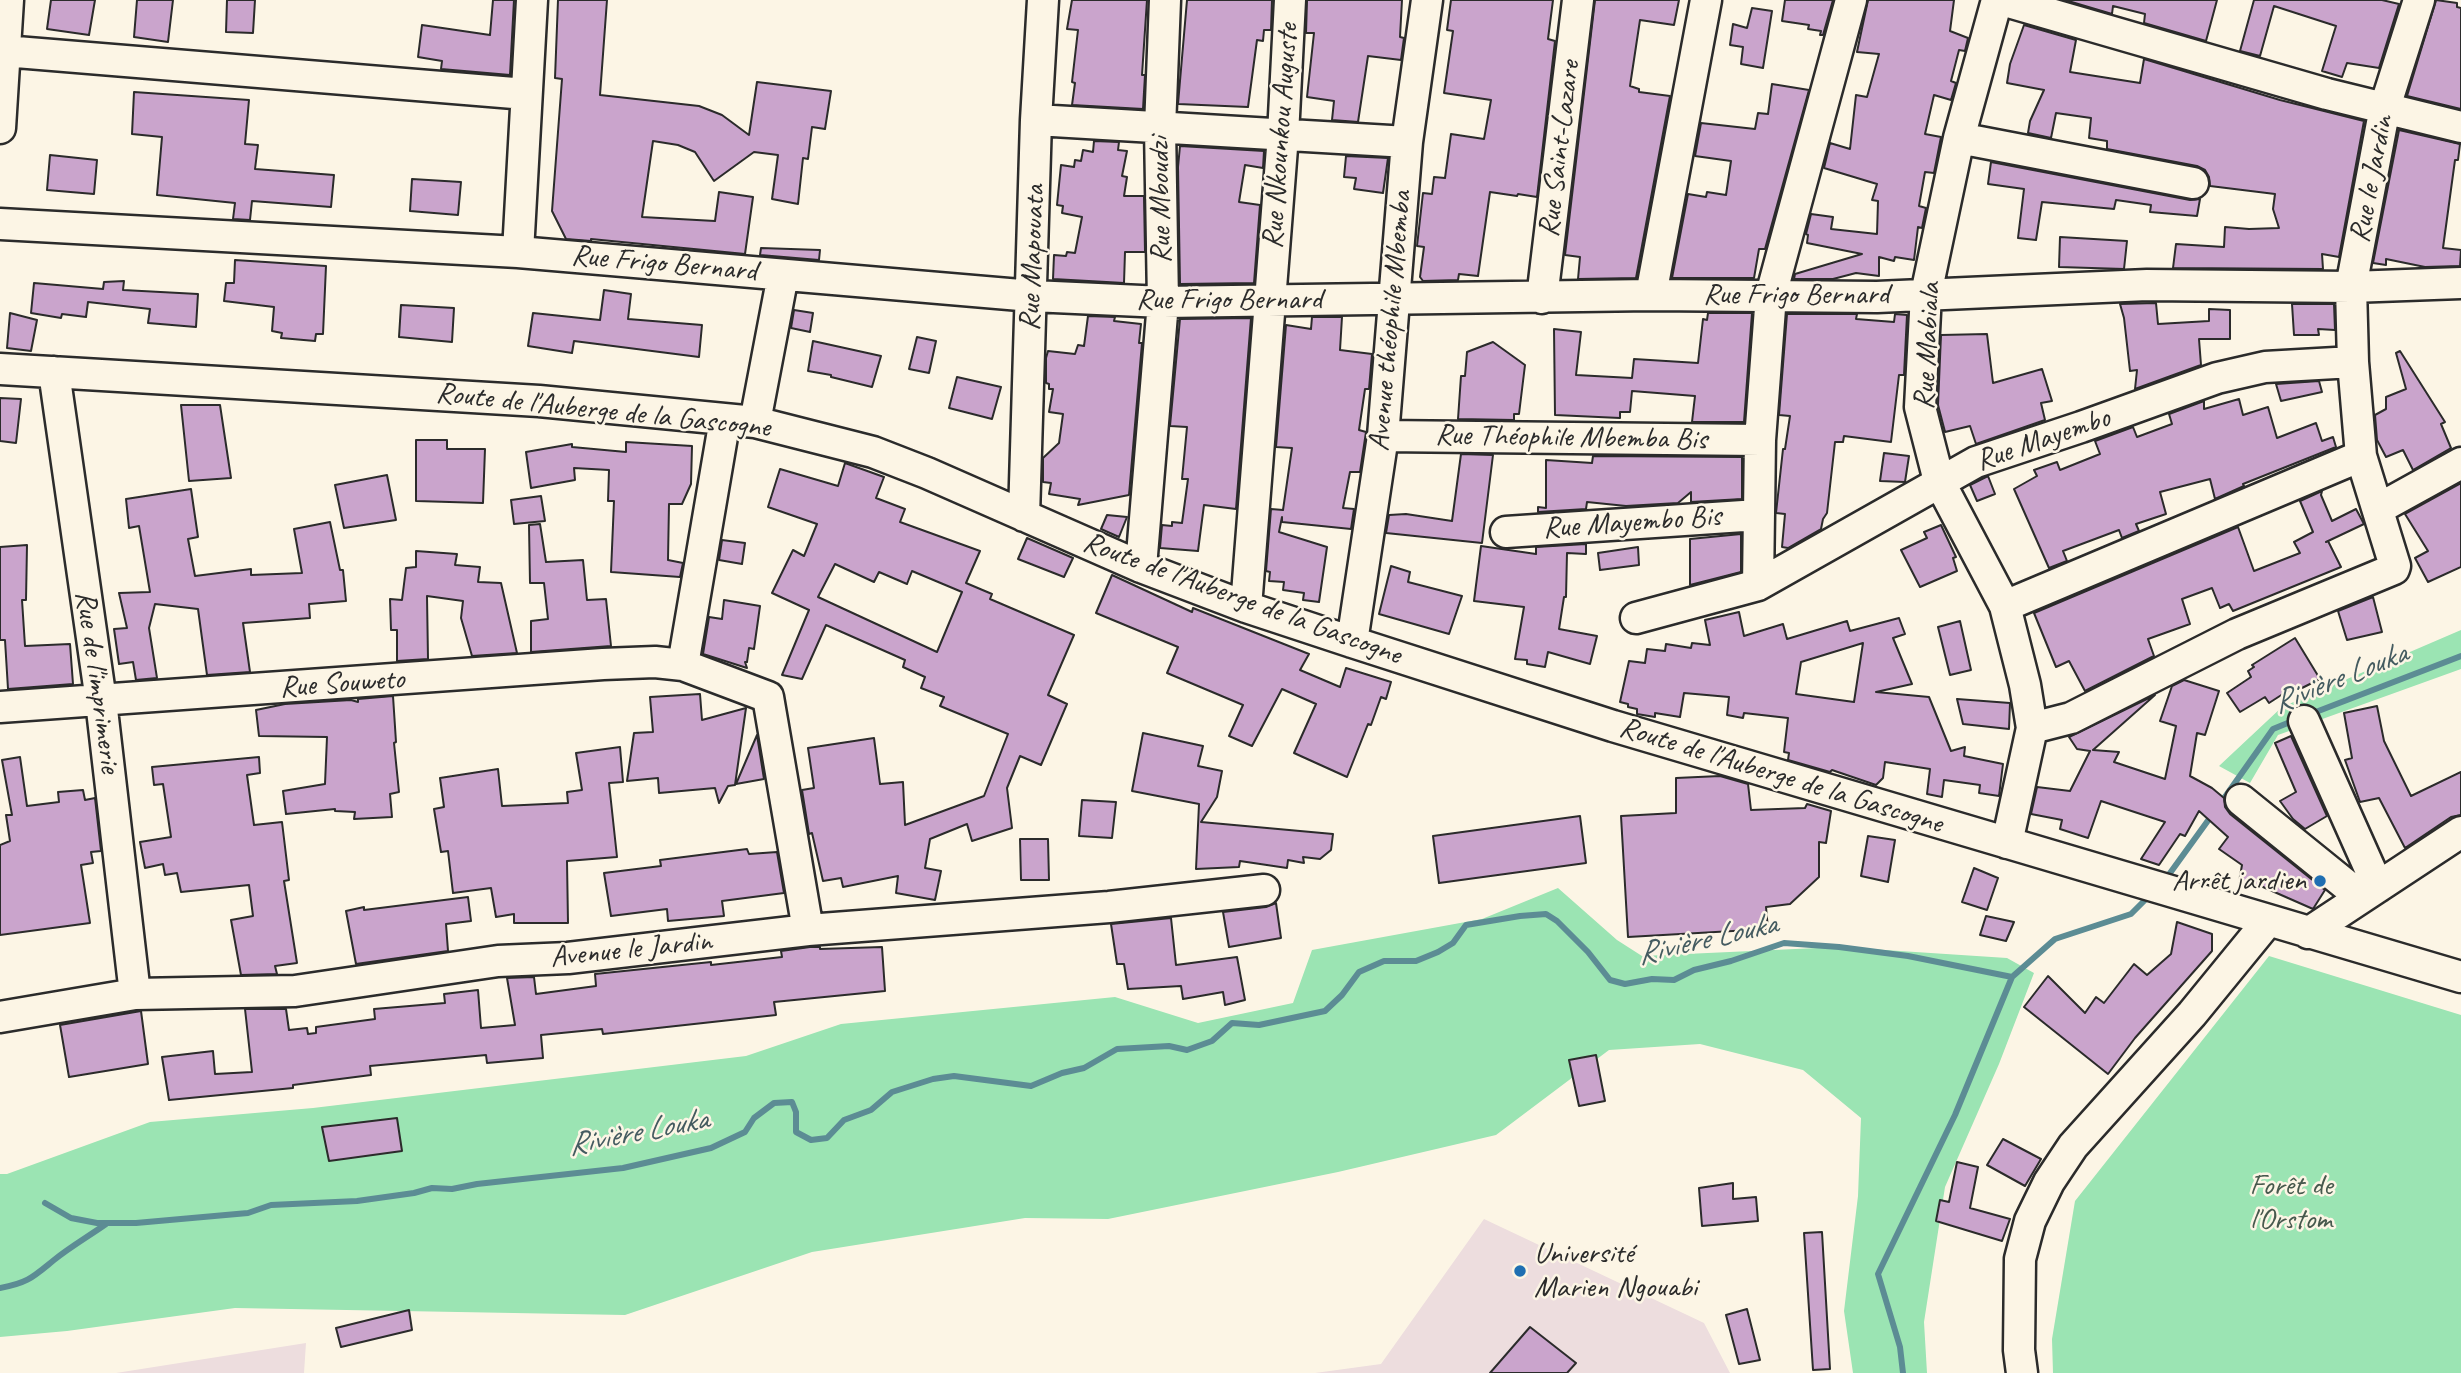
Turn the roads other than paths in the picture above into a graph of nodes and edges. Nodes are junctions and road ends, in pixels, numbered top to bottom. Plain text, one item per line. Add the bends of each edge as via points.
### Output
1 (8, 0) edge
2 (532, 0) edge
3 (1043, 0) edge
4 (1165, 0) edge
5 (1290, 0) edge
6 (1427, 0) edge
7 (1578, 0) edge
8 (1706, 0) edge
9 (1851, 0) edge
10 (1997, 0) edge
11 (2002, 0) edge
12 (2419, 0) edge
13 (4, 51) junction
14 (526, 94) junction
15 (2385, 107) junction
16 (1036, 120) junction
17 (2461, 127) edge
18 (0, 128) edge
19 (1160, 128) junction
20 (1283, 135) junction
21 (1959, 138) junction
22 (1407, 142) junction
23 (2193, 183) dead end
24 (0, 223) edge
25 (518, 252) junction
26 (783, 275) junction
27 (2461, 284) edge
28 (2351, 286) junction
29 (1926, 294) junction
30 (1651, 295) junction
31 (1771, 295) junction
32 (1032, 296) junction
33 (1542, 298) junction
34 (1395, 299) junction
35 (1163, 302) junction
36 (1269, 302) junction
37 (2353, 362) junction
38 (0, 369) edge
39 (54, 372) junction
40 (725, 419) junction
41 (755, 422) junction
42 (1383, 436) junction
43 (1760, 440) junction
44 (2361, 456) junction
45 (2461, 463) edge
46 (1939, 481) junction
47 (2378, 509) junction
48 (1758, 515) junction
49 (1024, 516) junction
50 (1506, 531) dead end
51 (1141, 567) junction
52 (1758, 585) junction
53 (2005, 606) junction
54 (1246, 607) junction
55 (1636, 618) dead end
56 (1352, 642) junction
57 (683, 665) junction
58 (101, 702) junction
59 (0, 707) edge
60 (2304, 721) dead end
61 (2032, 728) junction
62 (2241, 800) dead end
63 (2461, 832) edge
64 (2007, 843) junction
65 (1264, 890) dead end
66 (2369, 892) junction
67 (2268, 921) junction
68 (808, 930) junction
69 (2308, 933) junction
70 (2461, 977) edge
71 (135, 994) junction
72 (0, 1017) edge
73 (2022, 1373) edge

1 - 13 street
2 - 14 street
3 - 16 street, Rue Mapouata
4 - 19 street, Rue Mboudzi
5 - 20 street, Rue Nkounkou Auguste
6 - 22 street, Avenue théophile Mbemba
7 - 33 street, Rue Saint-Lazare
8 - 30 street
9 - 31 street
10 - 21 street, Rue Mabiala
11 - 15 street
12 - 15 street, Rue le Jardin
13 - 14 street
13 - 18 street
14 - 25 street
15 - 17 street
15 - 28 street, Rue le Jardin
16 - 19 street
16 - 32 street, Rue Mapouata
19 - 20 street
19 - 35 street, Rue Mboudzi
20 - 22 street
20 - 36 street, Rue Nkounkou Auguste
21 - 23 street
21 - 29 street, Rue Mabiala
22 - 34 street, Avenue théophile Mbemba
24 - 25 street, Rue Frigo Bernard
25 - 26 street, Rue Frigo Bernard
26 - 32 street, Rue Frigo Bernard
26 - 41 street
27 - 28 street, Rue Frigo Bernard
28 - 29 street, Rue Frigo Bernard via 2147,285
28 - 37 street, Rue le Jardin
29 - 31 street, Rue Frigo Bernard
29 - 46 street, Rue Mabiala via 1920,407
30 - 31 street, Rue Frigo Bernard
30 - 33 street, Rue Frigo Bernard
31 - 43 street
32 - 35 street, Rue Frigo Bernard
32 - 49 street, Rue Mapouata
33 - 34 street, Rue Frigo Bernard
34 - 36 street, Rue Frigo Bernard
34 - 42 street, Avenue théophile Mbemba
35 - 36 street, Rue Frigo Bernard
35 - 51 street, Rue Mboudzi
36 - 54 street, Rue Nkounkou Auguste
37 - 44 street, Rue le Jardin
37 - 46 street, Rue Mayembo via 2265,368 2217,378 1976,462
38 - 39 street, Route de l'Auberge de la Gascogne
39 - 40 street, Route de l'Auberge de la Gascogne via 539,401
39 - 58 street, Rue de l'imprimerie
40 - 41 street, Route de l'Auberge de la Gascogne
40 - 57 street
41 - 49 street, Route de l'Auberge de la Gascogne via 873,452
42 - 43 street, Rue Théophile Mbemba Bis
42 - 56 street, Avenue théophile Mbemba
43 - 48 street
44 - 47 street, Rue le Jardin
44 - 53 street
45 - 47 street
46 - 52 street, Rue Mayembo
46 - 53 street, Rue Mabiala
47 - 61 street, Rue le Jardin via 2395,566 2391,572 2237,634 2071,718
48 - 50 street, Rue Mayembo Bis
48 - 52 street
49 - 51 street, Route de l'Auberge de la Gascogne
51 - 54 street, Route de l'Auberge de la Gascogne
52 - 55 street, Rue Mayembo
53 - 61 street, Rue Mabiala
54 - 56 street, Route de l'Auberge de la Gascogne
56 - 64 street, Route de l'Auberge de la Gascogne via 1613,726
57 - 58 street, Rue Souweto via 603,664
57 - 68 street, Rue Souweto via 768,697
58 - 59 street, Rue Souweto
58 - 71 street, Rue de l'imprimerie
60 - 66 street
61 - 64 street, Rue Mabiala
62 - 66 street
63 - 66 street
64 - 67 street, Route de l'Auberge de la Gascogne
65 - 68 street, Avenue le Jardin
66 - 69 street
67 - 69 street, Route de l'Auberge de la Gascogne
67 - 73 street via 2073,1146 2049,1182 2030,1222 2020,1259
68 - 71 street, Avenue le Jardin via 568,958 498,961 295,990
69 - 70 street, Route de l'Auberge de la Gascogne
71 - 72 street, Avenue le Jardin

